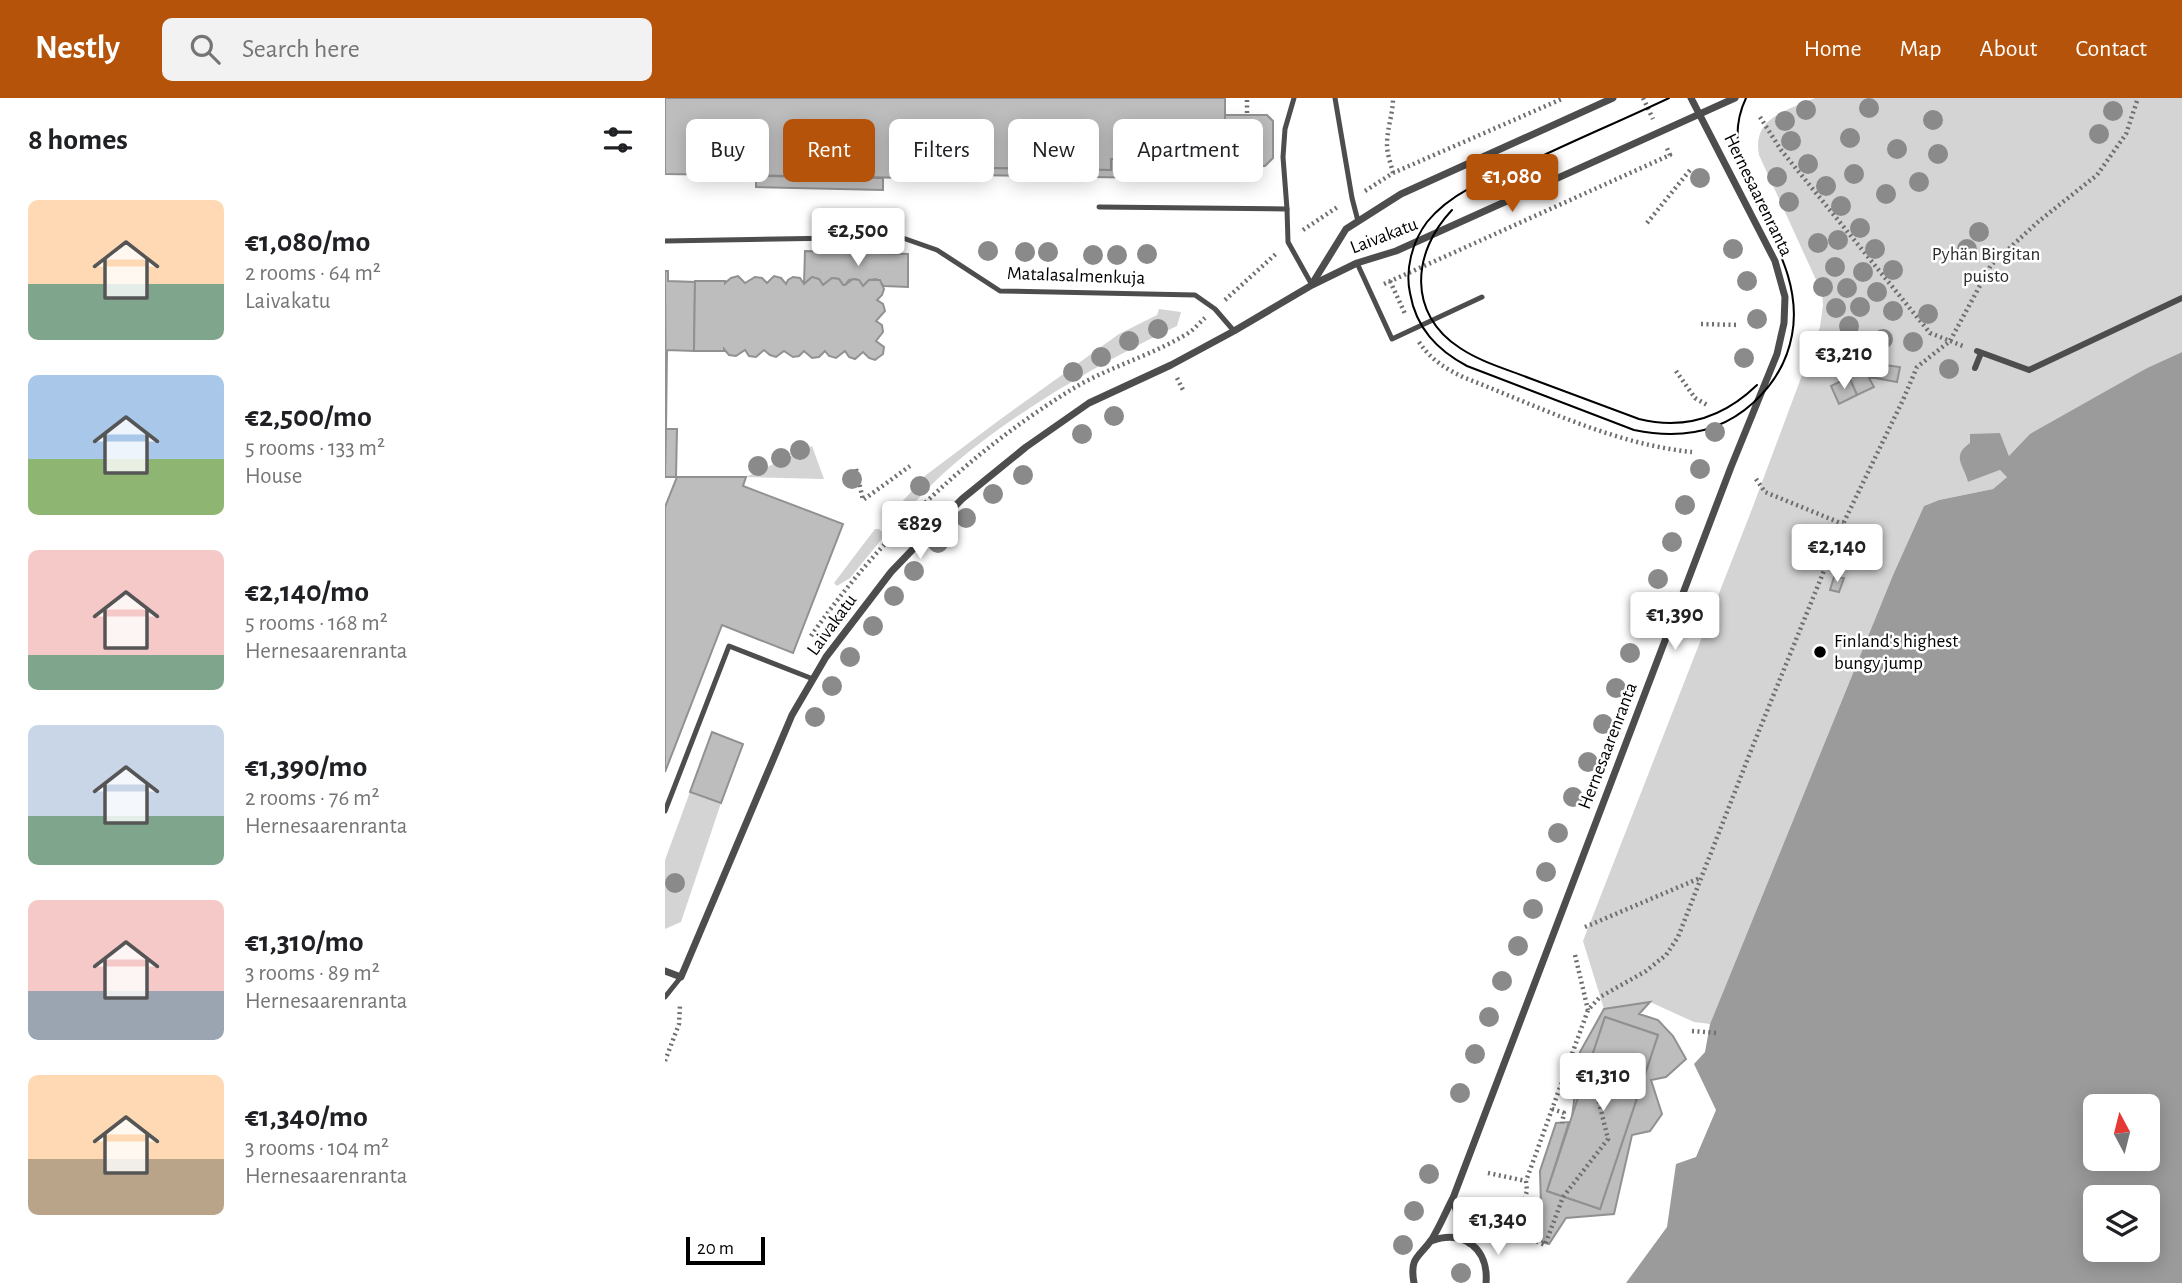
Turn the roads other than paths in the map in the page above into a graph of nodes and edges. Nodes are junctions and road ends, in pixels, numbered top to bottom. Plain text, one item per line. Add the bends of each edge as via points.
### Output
1 (1294, 98) edge
2 (1335, 98) edge
3 (1613, 98) edge
4 (1691, 98) edge
5 (1735, 98) edge
6 (1699, 113) junction
7 (1099, 207) dead end
8 (1287, 209) junction
9 (1358, 221) junction
10 (665, 241) edge
11 (1357, 263) junction
12 (1311, 285) junction
13 (1482, 297) dead end
14 (2182, 298) edge
15 (1234, 331) junction
16 (1975, 368) dead end
17 (813, 679) junction
18 (665, 811) edge
19 (665, 971) edge
20 (681, 977) junction
21 (665, 997) edge
22 (1453, 1198) junction
23 (1430, 1241) junction
24 (1469, 1244) junction
25 (1413, 1283) edge
26 (1486, 1283) edge

1 - 8 lane via 1283,158
2 - 9 lane
3 - 9 street, Laivakatu via 1401,194
4 - 6 street, Hernesaarenranta
5 - 6 street, Laivakatu
6 - 11 street, Laivakatu via 1396,251
6 - 22 street, Hernesaarenranta via 1775,261 1785,297 1777,354
7 - 8 lane
8 - 12 lane via 1288,242
9 - 12 street, Laivakatu via 1346,229
10 - 15 lane, Matalasalmenkuja via 900,237 937,250 1000,291 1195,295
11 - 12 street, Laivakatu
11 - 13 lane via 1392,339
12 - 15 street, Laivakatu
14 - 16 street via 2029,370 1979,352
15 - 17 street, Laivakatu via 1089,404 962,499 891,572
17 - 18 lane via 729,646
17 - 20 street, Laivakatu via 792,715
19 - 20 street
20 - 21 lane
22 - 23 street, Hernesaarenranta
22 - 24 street
23 - 24 street via 1456,1236
23 - 25 street, Hernesaarenranta via 1417,1254
24 - 26 street via 1487,1266

